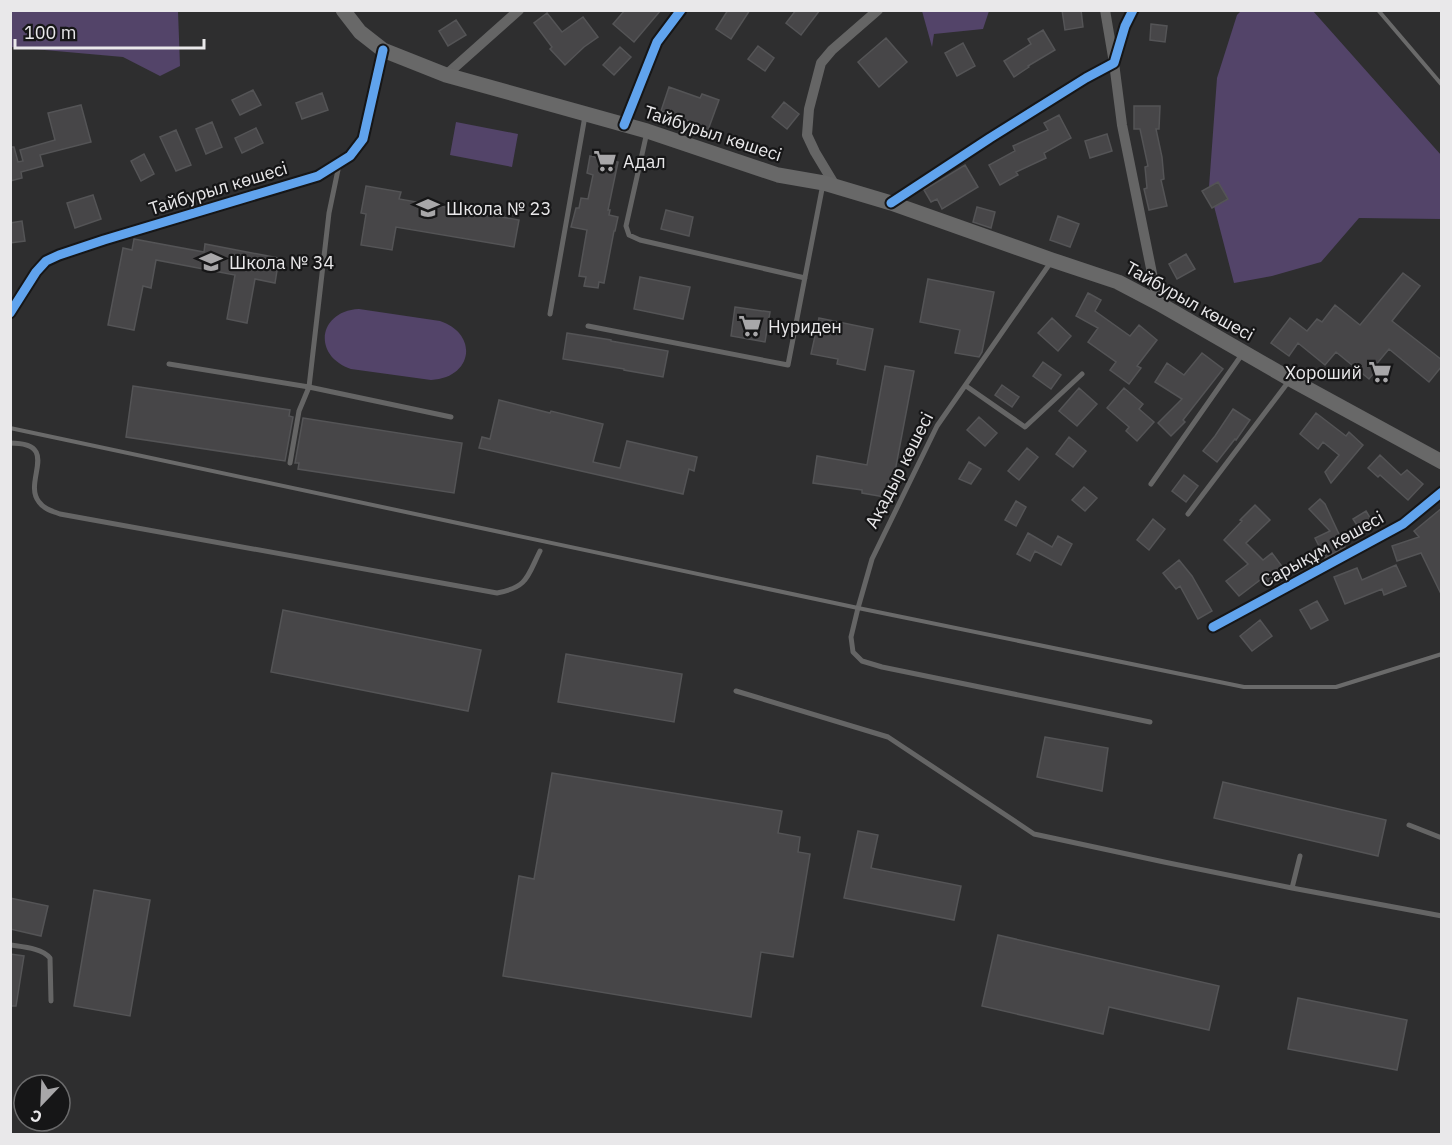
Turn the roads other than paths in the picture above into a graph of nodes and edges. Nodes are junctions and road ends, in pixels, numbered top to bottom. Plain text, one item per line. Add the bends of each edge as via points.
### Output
1 (343, 10) edge
2 (519, 10) edge
3 (681, 10) edge
4 (878, 10) edge
5 (1105, 10) edge
6 (1133, 10) edge
7 (383, 50) junction
8 (1114, 63) junction
9 (446, 75) junction
10 (586, 114) junction
11 (624, 125) junction
12 (647, 131) junction
13 (339, 164) junction
14 (830, 185) junction
15 (891, 203) junction
16 (1052, 260) junction
17 (805, 278) junction
18 (1158, 303) junction
19 (10, 313) edge
20 (550, 314) dead end
21 (588, 326) dead end
22 (1244, 352) junction
23 (169, 364) dead end
24 (1082, 374) dead end
25 (1290, 379) junction
26 (966, 386) junction
27 (309, 387) junction
28 (451, 417) dead end
29 (10, 443) edge
30 (1442, 462) edge
31 (290, 463) dead end
32 (1151, 484) dead end
33 (1442, 492) edge
34 (1188, 514) dead end
35 (540, 551) dead end
36 (1214, 627) dead end
37 (736, 691) dead end
38 (1149, 722) dead end
39 (1409, 825) dead end
40 (1442, 838) edge
41 (1300, 856) dead end
42 (1292, 888) junction
43 (1442, 916) edge
44 (10, 945) edge
45 (51, 1001) dead end

1 - 7 main road via 360,32
2 - 9 street
3 - 11 street via 657,42
4 - 14 street via 821,63 807,135
5 - 8 street
6 - 8 street
7 - 9 main road, Тайбурыл көшесі
7 - 13 street, Тайбурыл көшесі via 363,139
8 - 15 street
8 - 18 street via 1122,125
9 - 10 main road, Тайбурыл көшесі
10 - 11 main road, Тайбурыл көшесі
10 - 20 lane
11 - 12 main road, Тайбурыл көшесі
12 - 14 main road, Тайбурыл көшесі via 778,176
12 - 17 lane via 626,226 630,234 640,240
13 - 19 street, Тайбурыл көшесі via 318,176 58,255 36,272
13 - 27 lane via 329,213
14 - 15 main road, Тайбурыл көшесі
14 - 17 lane
15 - 16 main road, Тайбурыл көшесі
16 - 18 main road, Тайбурыл көшесі via 1118,282
16 - 26 lane, Ақадыр көшесі
17 - 21 lane via 788,365
18 - 22 main road, Тайбурыл көшесі
22 - 25 main road, Тайбурыл көшесі
22 - 32 lane
23 - 27 lane
24 - 26 lane via 1025,427
25 - 30 main road, Тайбурыл көшесі
25 - 34 lane
26 - 38 lane, Ақадыр көшесі via 938,426 872,559 851,637 853,652 862,661 882,668
27 - 28 lane
27 - 31 lane via 298,411
29 - 35 lane via 21,443 36,451 39,457 34,493 40,504 60,514 497,592 523,583
33 - 36 street, Сарықұм көшесі via 1403,524
37 - 42 lane via 888,737 1034,834
39 - 40 lane
41 - 42 lane
42 - 43 lane
44 - 45 lane via 41,951 50,958

